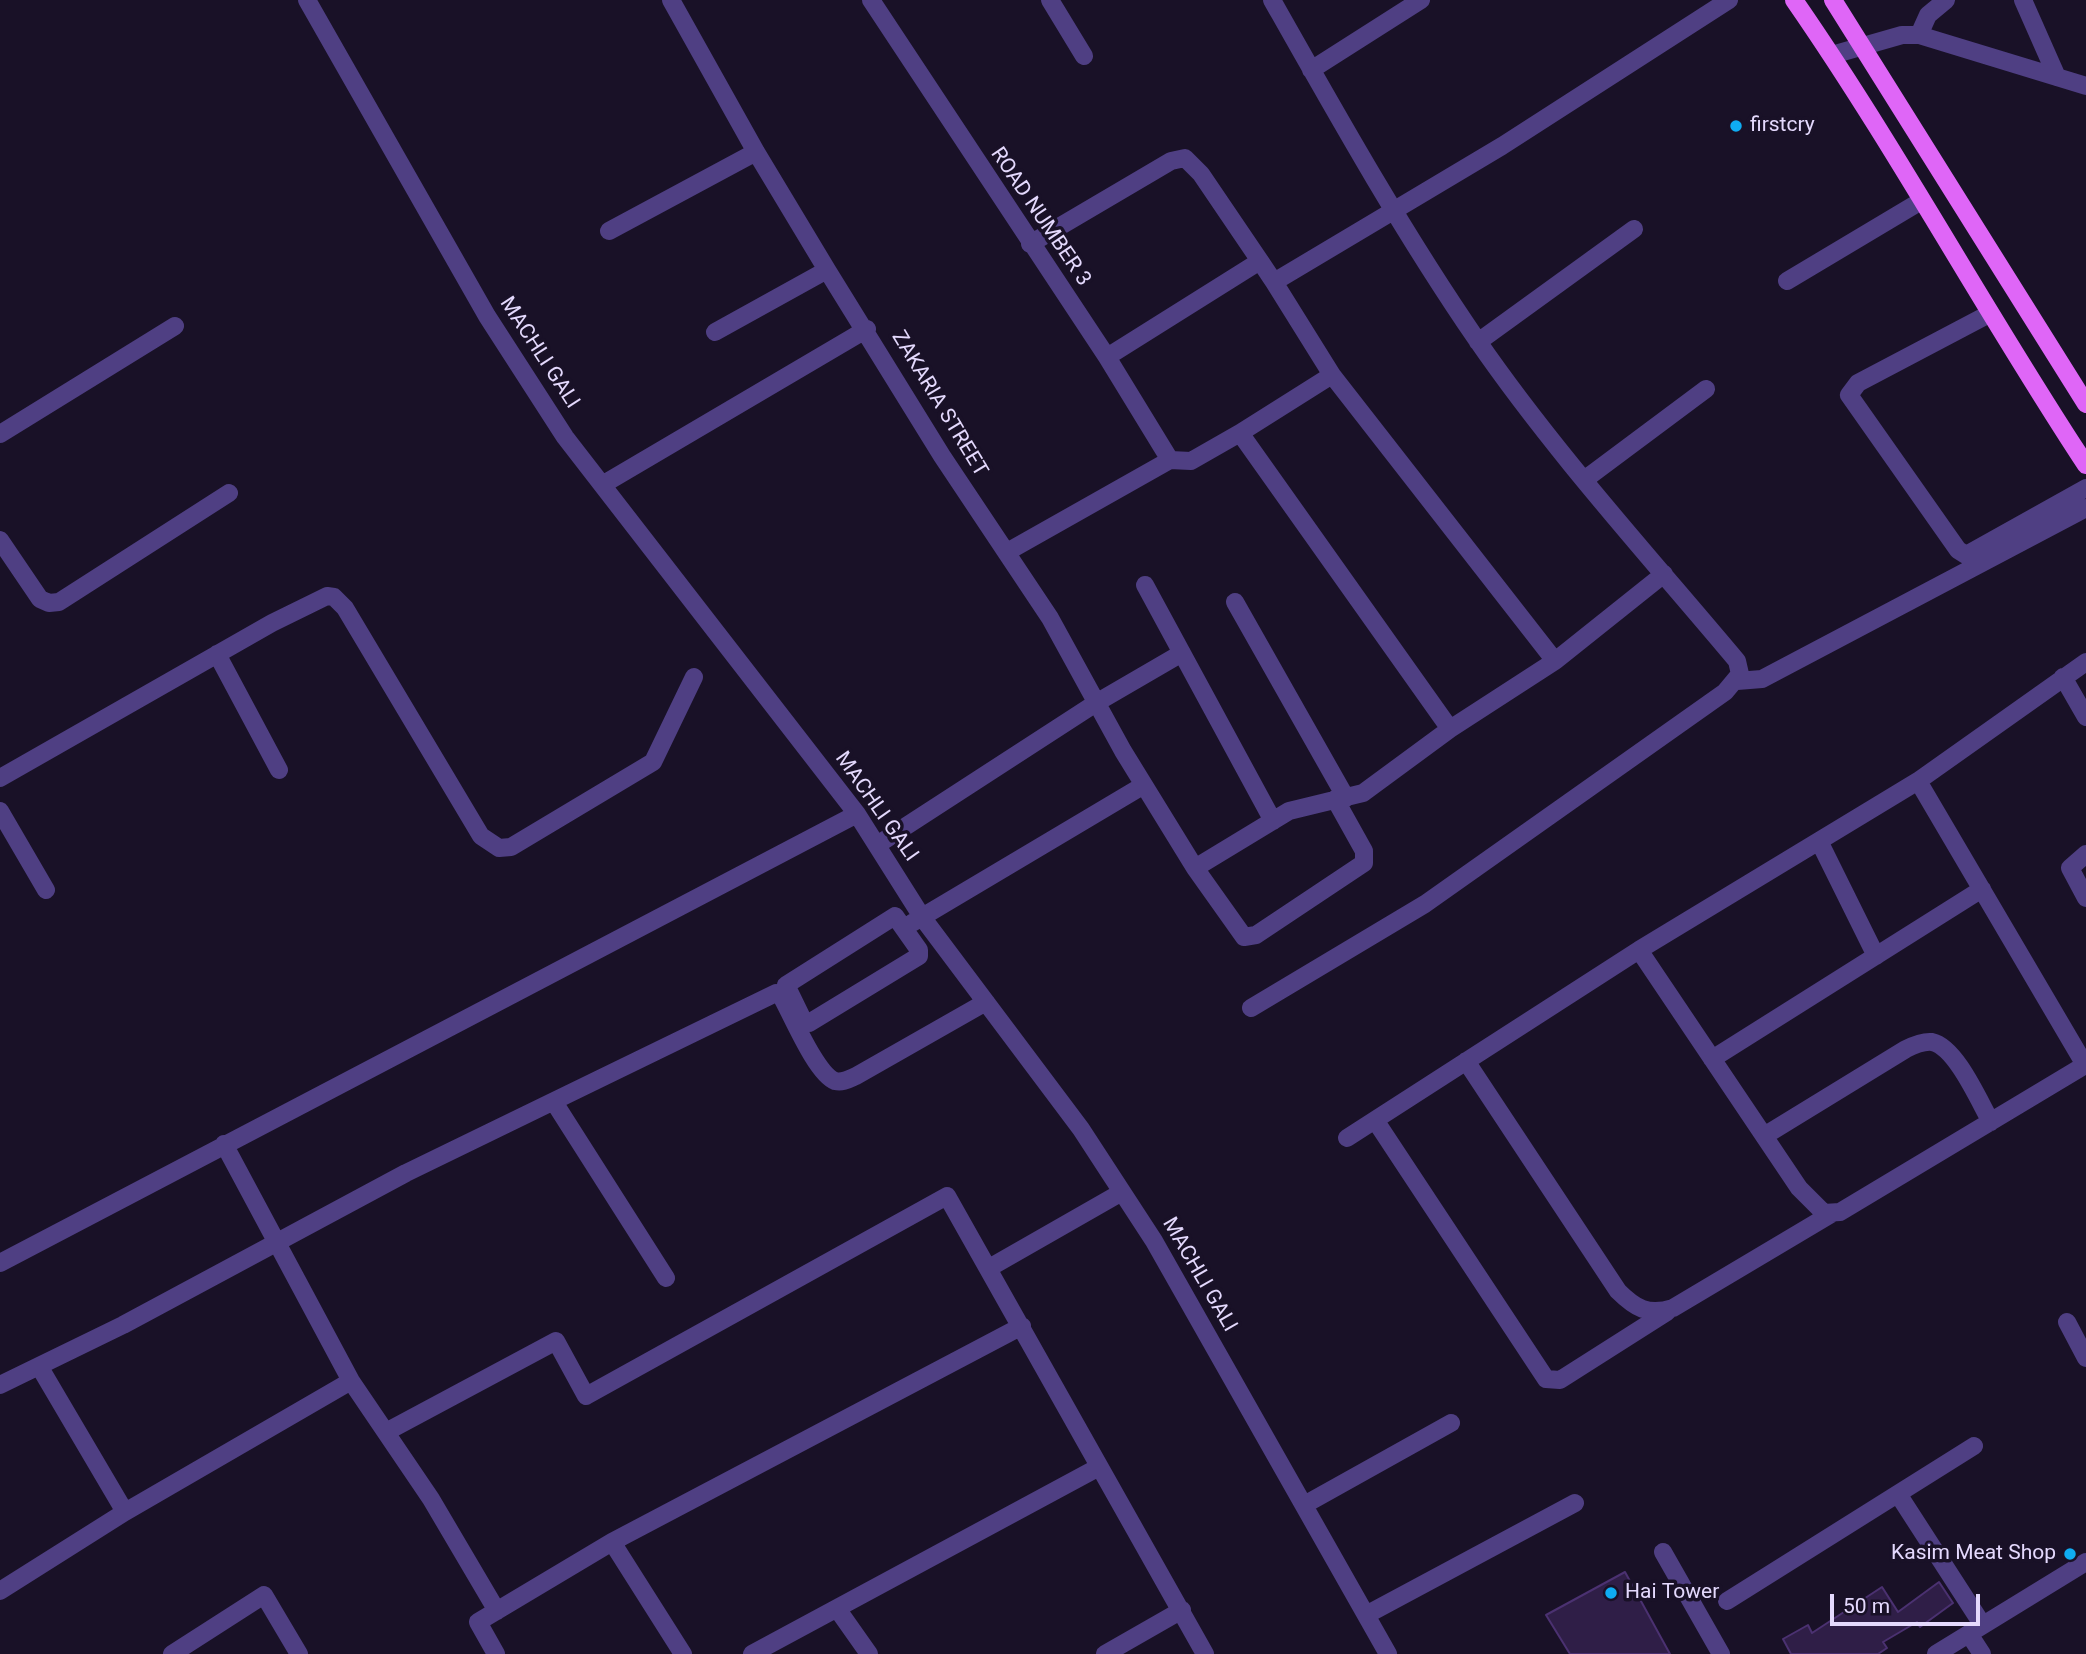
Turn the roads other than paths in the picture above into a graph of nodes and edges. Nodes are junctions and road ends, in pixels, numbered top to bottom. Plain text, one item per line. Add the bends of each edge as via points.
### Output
1 (307, 0) edge
2 (671, 0) edge
3 (871, 0) edge
4 (1050, 0) edge
5 (1272, 0) edge
6 (1421, 0) edge
7 (1729, 0) edge
8 (1794, 0) edge
9 (1833, 0) edge
10 (1946, 0) edge
11 (2023, 0) edge
12 (1919, 35) junction
13 (1861, 46) junction
14 (1832, 55) junction
15 (1084, 56) dead end
16 (1311, 70) junction
17 (2057, 77) junction
18 (2086, 86) edge
19 (756, 152) junction
20 (1921, 201) junction
21 (1393, 210) junction
22 (1634, 229) dead end
23 (609, 231) dead end
24 (1030, 244) junction
25 (1260, 261) junction
26 (827, 270) junction
27 (1787, 281) dead end
28 (1274, 282) junction
29 (1989, 314) junction
30 (175, 326) dead end
31 (867, 329) junction
32 (715, 332) dead end
33 (1478, 342) junction
34 (1107, 358) junction
35 (1332, 375) junction
36 (1706, 389) dead end
37 (2086, 404) edge
38 (1240, 433) junction
39 (0, 434) edge
40 (1170, 460) junction
41 (2086, 465) edge
42 (1584, 480) junction
43 (602, 485) junction
44 (2086, 488) edge
45 (229, 493) dead end
46 (2086, 508) edge
47 (0, 540) edge
48 (1007, 552) junction
49 (1664, 574) junction
50 (1145, 585) dead end
51 (1235, 602) dead end
52 (1182, 653) junction
53 (218, 654) junction
54 (1555, 661) junction
55 (2086, 662) edge
56 (694, 677) dead end
57 (2063, 677) junction
58 (1737, 681) junction
59 (1096, 703) junction
60 (2086, 717) edge
61 (1450, 729) junction
62 (279, 770) dead end
63 (0, 778) edge
64 (1918, 781) junction
65 (1144, 785) junction
66 (1341, 799) junction
67 (0, 811) edge
68 (857, 814) junction
69 (1273, 821) junction
70 (1819, 841) junction
71 (877, 845) junction
72 (2086, 854) edge
73 (1195, 868) junction
74 (1982, 889) junction
75 (46, 890) dead end
76 (2086, 898) edge
77 (922, 917) junction
78 (905, 928) junction
79 (1639, 950) junction
80 (1876, 956) junction
81 (787, 999) junction
82 (986, 1002) junction
83 (1251, 1008) dead end
84 (1712, 1059) junction
85 (1466, 1061) junction
86 (2086, 1065) edge
87 (554, 1102) junction
88 (1375, 1120) junction
89 (1991, 1122) junction
90 (1764, 1136) junction
91 (1347, 1138) dead end
92 (224, 1144) junction
93 (1122, 1192) junction
94 (1831, 1214) junction
95 (276, 1243) junction
96 (0, 1263) edge
97 (989, 1268) junction
98 (666, 1278) dead end
99 (1673, 1308) junction
100 (2067, 1322) dead end
101 (1022, 1326) junction
102 (2086, 1357) edge
103 (39, 1366) junction
104 (351, 1381) junction
105 (0, 1385) edge
106 (1451, 1423) dead end
107 (386, 1432) junction
108 (1974, 1446) dead end
109 (1099, 1467) junction
110 (1898, 1494) junction
111 (1575, 1503) dead end
112 (1304, 1505) junction
113 (125, 1513) junction
114 (612, 1542) junction
115 (1663, 1552) dead end
116 (2086, 1562) edge
117 (0, 1591) edge
118 (1727, 1601) dead end
119 (838, 1610) junction
120 (1182, 1610) junction
121 (497, 1611) junction
122 (1366, 1615) junction
123 (1976, 1629) junction
124 (172, 1654) edge
125 (299, 1654) edge
126 (496, 1654) edge
127 (683, 1654) edge
128 (752, 1654) edge
129 (869, 1654) edge
130 (1105, 1654) edge
131 (1205, 1654) edge
132 (1388, 1654) edge
133 (1721, 1654) edge
134 (1936, 1654) edge
135 (1982, 1654) edge

1 - 43 street, MACHLI GALI via 487,317
2 - 19 street, ZAKARIA STREET
3 - 24 street, ROAD NUMBER 3
4 - 15 street
5 - 16 street
6 - 16 street
7 - 21 street
8 - 14 main road
9 - 13 main road
10 - 12 street via 1928,15
11 - 17 street
12 - 13 street
12 - 17 street
13 - 14 street
13 - 37 main road
14 - 20 main road
16 - 21 street
17 - 18 street
19 - 23 street
19 - 26 street, ZAKARIA STREET
20 - 27 street
20 - 29 main road
21 - 28 street
21 - 33 street
22 - 33 street
24 - 25 street via 1171,161 1185,158 1201,174
24 - 34 street, ROAD NUMBER 3
25 - 28 street
25 - 34 street
26 - 31 street, ZAKARIA STREET
26 - 32 street
28 - 35 street
29 - 41 main road
29 - 44 street via 1858,383 1849,395 1958,550 1966,555
30 - 39 street
31 - 43 street
31 - 48 street, ZAKARIA STREET via 942,456
33 - 42 street
34 - 40 street, ROAD NUMBER 3
35 - 38 street
35 - 54 street
36 - 42 street
38 - 40 street via 1191,461
38 - 61 street
40 - 48 street
42 - 49 street
43 - 68 street, MACHLI GALI
45 - 47 street via 58,602 40,599
46 - 58 street via 1762,679
48 - 59 street, ZAKARIA STREET via 1050,618
49 - 54 street
49 - 58 street via 1737,662 1741,674
50 - 52 street
51 - 66 street
52 - 59 street
52 - 69 street
53 - 56 street via 327,596 334,597 345,608 465,814 481,836 499,848 520,843 653,762
53 - 62 street
53 - 63 street
54 - 61 street
55 - 57 street
57 - 60 street
57 - 64 street
58 - 83 street via 1425,904
59 - 65 street, ZAKARIA STREET
59 - 71 street
61 - 66 street via 1370,789
64 - 70 street
64 - 74 street
65 - 73 street, ZAKARIA STREET
65 - 77 street
66 - 69 street via 1305,805
66 - 73 street, ZAKARIA STREET via 1364,851 1364,863 1256,935 1239,933
67 - 75 street
68 - 71 street, MACHLI GALI
68 - 92 street
69 - 73 street
70 - 79 street
70 - 80 street
71 - 77 street, MACHLI GALI
72 - 76 street via 2070,867
74 - 80 street
74 - 86 street
77 - 78 street
77 - 82 street, MACHLI GALI
78 - 81 street via 895,916 786,985
78 - 81 street via 919,956 809,1023
79 - 84 street
79 - 85 street
80 - 84 street
81 - 82 street via 819,1065 839,1082
81 - 87 street via 776,993
82 - 93 street, MACHLI GALI
84 - 90 street
85 - 88 street
85 - 99 street via 1618,1290 1638,1308 1660,1312
86 - 89 street
87 - 95 street via 406,1173
87 - 98 street
88 - 91 street
88 - 99 street via 1546,1378 1560,1380
89 - 90 street via 1951,1055 1928,1042 1906,1049
89 - 94 street
90 - 94 street via 1810,1200
92 - 95 street
92 - 96 street
93 - 97 street
93 - 112 street, MACHLI GALI
94 - 99 street
95 - 103 street
95 - 104 street
97 - 101 street
97 - 107 street via 947,1196 586,1396 556,1341
100 - 102 street
101 - 109 street
101 - 114 street
103 - 105 street
103 - 113 street
104 - 107 street
104 - 113 street
106 - 112 street
107 - 121 street
108 - 110 street
109 - 119 street
109 - 120 street
110 - 118 street
110 - 123 street
111 - 122 street
112 - 122 street, MACHLI GALI
113 - 117 street
114 - 121 street
114 - 127 street
115 - 133 street
116 - 123 street
119 - 128 street
119 - 129 street
120 - 130 street
120 - 131 street
121 - 126 street via 478,1622
122 - 132 street, MACHLI GALI
123 - 134 street
123 - 135 street
124 - 125 street via 264,1595

